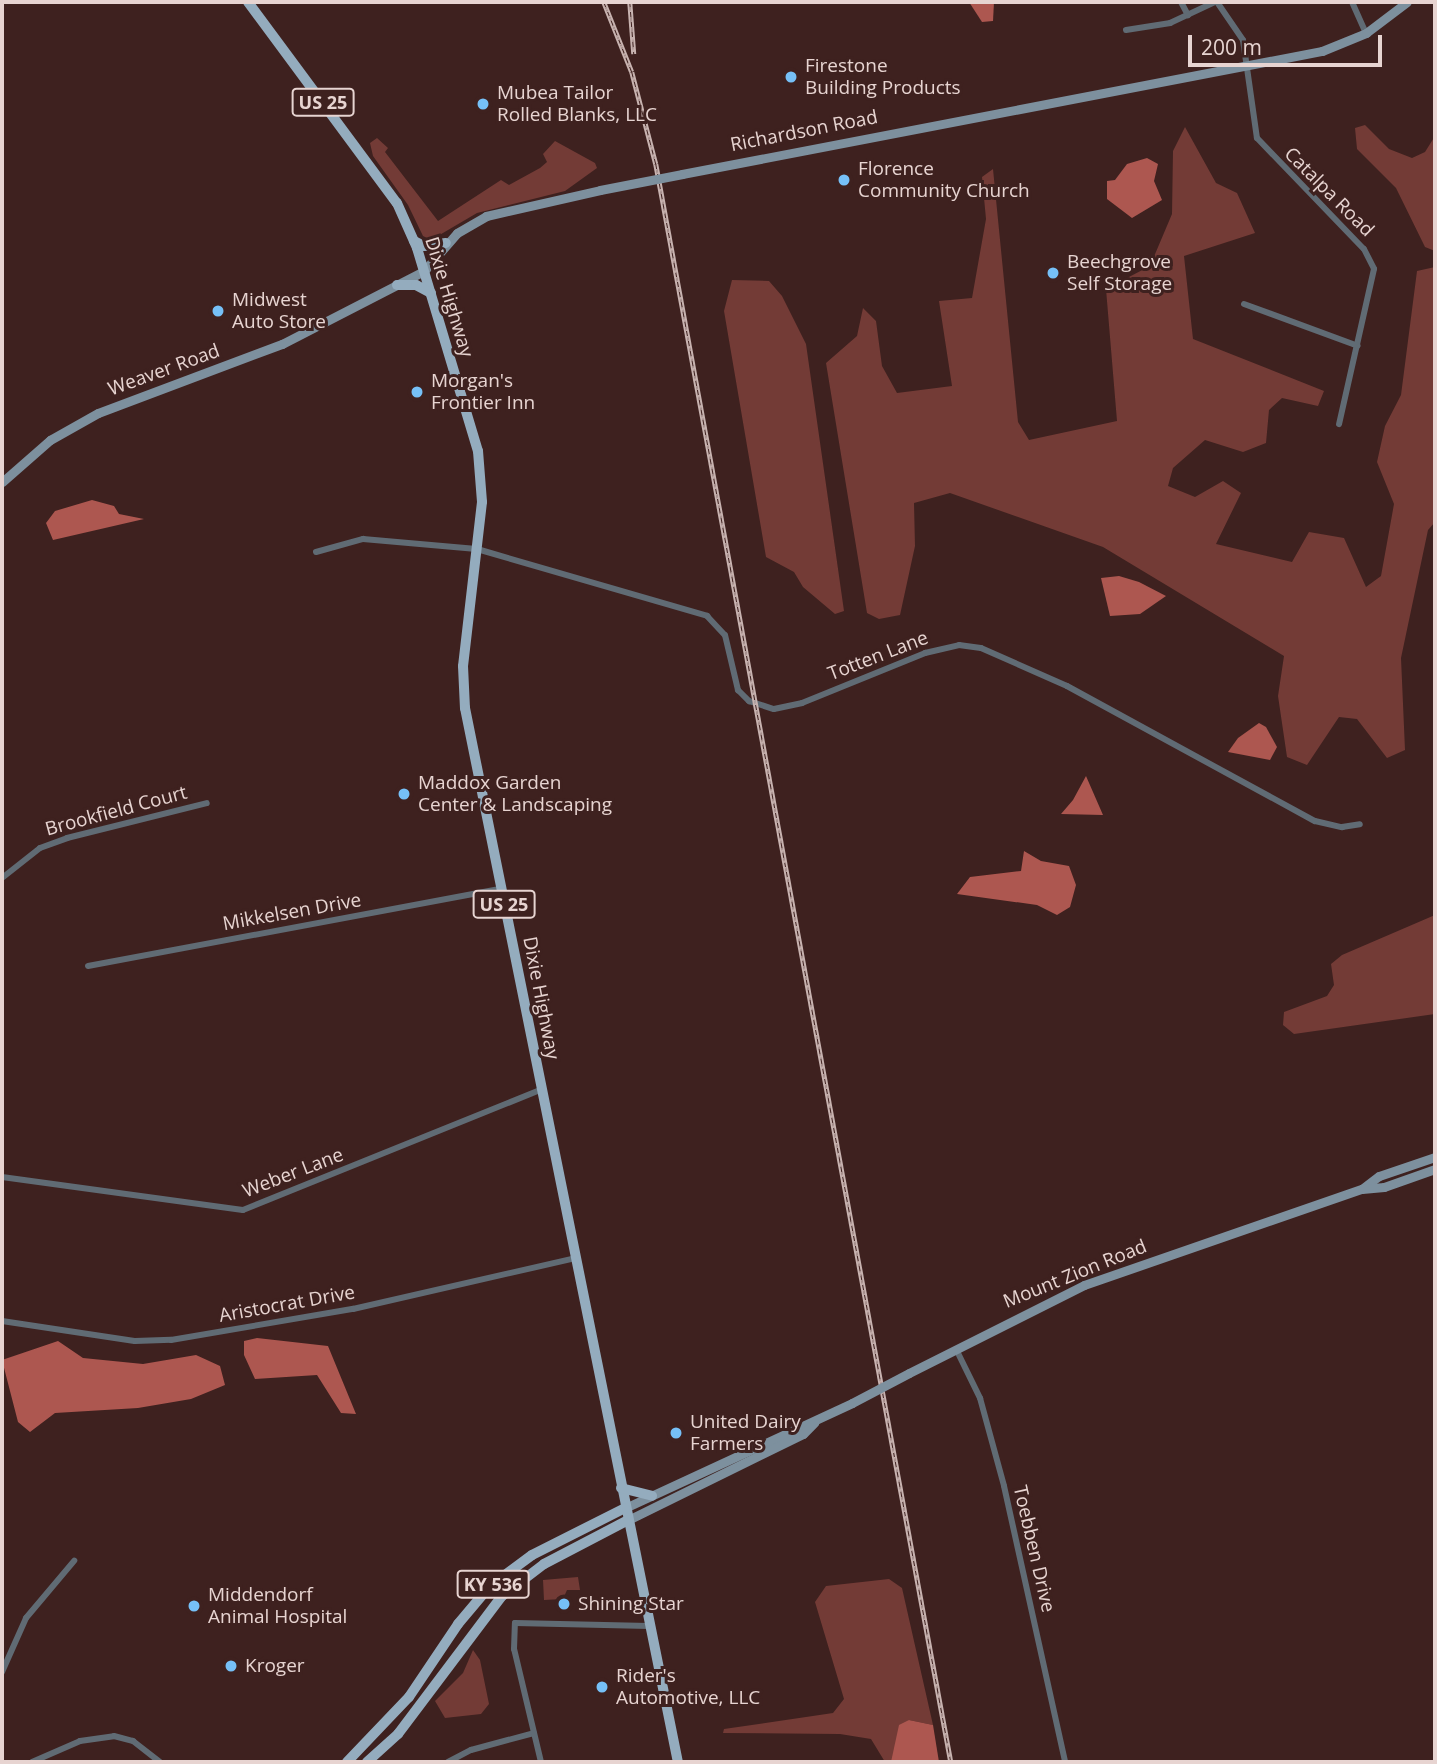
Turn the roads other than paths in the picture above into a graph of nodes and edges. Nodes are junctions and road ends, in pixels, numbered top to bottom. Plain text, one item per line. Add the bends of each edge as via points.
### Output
1 (247, 2) edge
2 (1181, 2) edge
3 (1216, 2) edge
4 (1352, 2) edge
5 (1407, 2) edge
6 (1188, 15) junction
7 (1126, 30) dead end
8 (1366, 33) junction
9 (1247, 65) junction
10 (414, 241) junction
11 (446, 243) junction
12 (424, 271) junction
13 (397, 285) junction
14 (431, 293) junction
15 (1244, 303) dead end
16 (1358, 346) junction
17 (1339, 424) dead end
18 (2, 482) edge
19 (477, 549) junction
20 (316, 552) dead end
21 (207, 803) dead end
22 (1360, 824) dead end
23 (2, 878) edge
24 (501, 889) junction
25 (88, 966) dead end
26 (542, 1089) junction
27 (1435, 1157) edge
28 (1435, 1169) edge
29 (2, 1177) edge
30 (1362, 1189) junction
31 (575, 1258) junction
32 (2, 1321) edge
33 (956, 1349) junction
34 (815, 1421) junction
35 (621, 1488) junction
36 (652, 1496) junction
37 (625, 1508) junction
38 (628, 1520) junction
39 (74, 1561) dead end
40 (649, 1626) junction
41 (2, 1672) edge
42 (534, 1733) junction
43 (32, 1762) edge
44 (160, 1762) edge
45 (347, 1762) edge
46 (367, 1762) edge
47 (448, 1762) edge
48 (541, 1762) edge
49 (678, 1762) edge
50 (1065, 1762) edge

1 - 10 main road, Dixie Highway / US 25 via 391,192
2 - 6 street
3 - 6 street
3 - 9 street via 1243,40
4 - 8 street
5 - 8 main road, Richardson Road
6 - 7 street
8 - 9 main road, Richardson Road via 1322,51
9 - 11 main road, Richardson Road, bridge via 600,190 486,216
9 - 16 street, Catalpa Road via 1252,123 1261,146 1373,263
10 - 11 main road via 424,246
10 - 12 main road, Dixie Highway / US 25
11 - 12 main road, Richardson Road
12 - 13 main road, Weaver Road
12 - 14 main road, Dixie Highway / US 25
13 - 14 main road via 416,285
13 - 18 main road, Weaver Road via 265,352 98,413 50,440
14 - 19 main road, Dixie Highway / US 25 via 479,454 482,490
15 - 16 street
16 - 17 street, Catalpa Road
19 - 20 street, Totten Lane via 363,539
19 - 22 street, Totten Lane via 713,619 725,635 738,690 765,708 802,703 925,653 972,646 1066,686 1315,821 1342,827
19 - 24 main road, Dixie Highway / US 25 via 463,685
21 - 23 street, Brookfield Court via 67,838 40,848
24 - 25 street, Mikkelsen Drive
24 - 26 main road, Dixie Highway / US 25
26 - 29 street, Weber Lane via 243,1210
26 - 31 main road, Dixie Highway / US 25
27 - 30 main road, Mount Zion Road / KY 536 via 1379,1176
28 - 30 main road, Mount Zion Road / KY 536 via 1384,1187
30 - 33 main road, Mount Zion Road / KY 536 via 1084,1285
31 - 32 street, Aristocrat Drive via 353,1309 171,1339 135,1341
31 - 35 main road, Dixie Highway / US 25
33 - 34 main road, Mount Zion Road / KY 536, bridge
33 - 50 street, Toebben Drive via 980,1398 1007,1498
34 - 36 main road, Mount Zion Road / KY 536 via 797,1425
34 - 38 main road, Mount Zion Road / KY 536 via 803,1434
35 - 36 main road
35 - 37 main road, Dixie Highway / US 25
36 - 37 main road, Mount Zion Road / KY 536
37 - 38 main road, Dixie Highway / US 25
37 - 45 main road, Mount Zion Road / KY 536 via 532,1555 490,1586 456,1626 409,1698
38 - 40 main road, Dixie Highway / US 25
38 - 46 main road, Mount Zion Road / KY 536 via 544,1564 502,1595 397,1734
39 - 41 street via 26,1618
40 - 42 street via 515,1623 514,1649
40 - 49 main road, Dixie Highway / US 25
42 - 47 street via 471,1750
42 - 48 street
43 - 44 street via 80,1741 114,1736 133,1741

